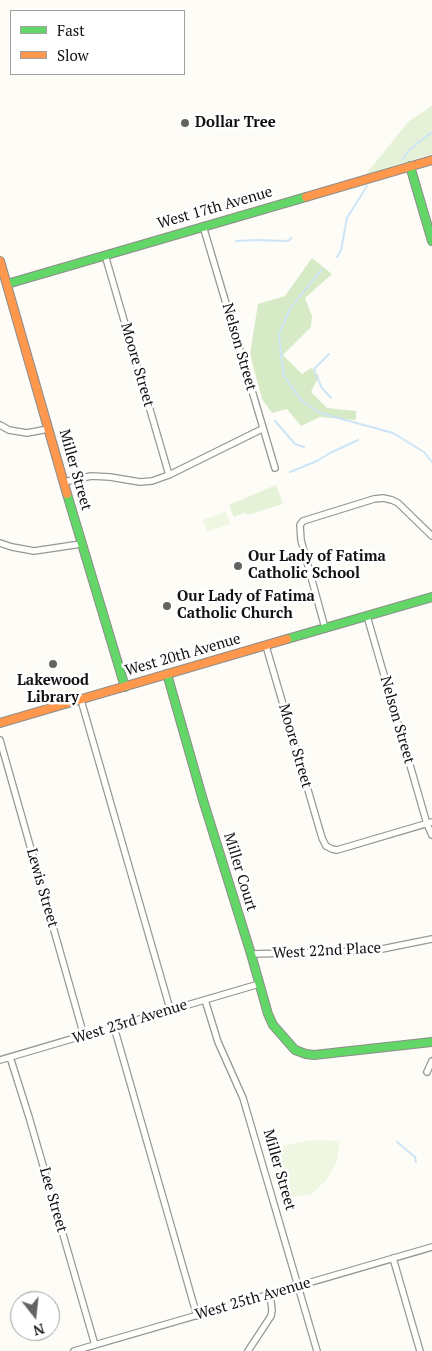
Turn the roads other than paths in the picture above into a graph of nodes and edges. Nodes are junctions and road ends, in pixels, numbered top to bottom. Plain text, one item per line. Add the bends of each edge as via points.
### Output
1 (432, 160) edge
2 (410, 166) junction
3 (203, 226) junction
4 (432, 241) edge
5 (105, 255) junction
6 (0, 261) edge
7 (6, 284) junction
8 (0, 424) edge
9 (48, 429) junction
10 (262, 429) junction
11 (275, 468) dead end
12 (169, 475) junction
13 (64, 482) junction
14 (432, 536) edge
15 (0, 543) edge
16 (82, 544) junction
17 (432, 597) edge
18 (367, 616) junction
19 (325, 628) junction
20 (266, 646) junction
21 (167, 674) junction
22 (125, 687) junction
23 (80, 700) junction
24 (0, 723) edge
25 (0, 740) edge
26 (429, 823) edge
27 (432, 835) edge
28 (432, 939) edge
29 (251, 954) junction
30 (259, 984) junction
31 (205, 1000) junction
32 (170, 1009) junction
33 (114, 1027) junction
34 (84, 1036) junction
35 (432, 1042) edge
36 (10, 1057) junction
37 (0, 1060) edge
38 (432, 1061) edge
39 (427, 1072) dead end
40 (432, 1247) edge
41 (393, 1258) junction
42 (298, 1286) junction
43 (270, 1294) junction
44 (197, 1316) junction
45 (95, 1345) junction
46 (86, 1349) edge
47 (74, 1351) edge
48 (248, 1351) edge
49 (317, 1351) edge
50 (420, 1351) edge

1 - 2 street, West 17th Avenue
2 - 3 street, West 17th Avenue
2 - 4 street
3 - 5 street, West 17th Avenue
3 - 10 street, Nelson Street
5 - 7 street, West 17th Avenue
5 - 12 street, Moore Street
6 - 7 street, Miller Street
7 - 9 street, Miller Street
8 - 9 street via 9,430 26,433
9 - 13 street, Miller Street
10 - 11 street, Nelson Street
10 - 12 street
12 - 13 street via 140,482 91,476
13 - 16 street, Miller Street
14 - 19 street via 398,503 384,498 303,521 300,525 301,540
15 - 16 street via 34,551
16 - 22 street, Miller Street
17 - 18 street, West 20th Avenue
18 - 19 street, West 20th Avenue
18 - 26 street, Nelson Street
19 - 20 street, West 20th Avenue
20 - 21 street, West 20th Avenue
20 - 26 street, Moore Street via 326,846 337,850
21 - 22 street, West 20th Avenue
21 - 29 street, Miller Court
22 - 23 street, West 20th Avenue
23 - 24 street, West 20th Avenue
23 - 32 street
25 - 34 street, Lewis Street
26 - 27 street, Nelson Street
28 - 29 street, West 22nd Place via 372,951
29 - 30 street, Miller Court
30 - 31 street, West 23rd Avenue
30 - 35 street, Miller Court via 268,1014 279,1032 295,1050 306,1054
31 - 32 street, West 23rd Avenue
31 - 42 street, Miller Street via 218,1042 244,1098
32 - 33 street, West 23rd Avenue
33 - 34 street, West 23rd Avenue
33 - 44 street
34 - 36 street, West 23rd Avenue
36 - 37 street, West 23rd Avenue
36 - 45 street, Lee Street
38 - 39 street
40 - 41 street, West 25th Avenue
41 - 42 street, West 25th Avenue
41 - 50 street
42 - 43 street, West 25th Avenue
42 - 49 street, Miller Street
43 - 44 street, West 25th Avenue
43 - 48 street via 271,1316
44 - 45 street, West 25th Avenue
45 - 46 street, West 25th Avenue
46 - 47 street, West 25th Avenue

